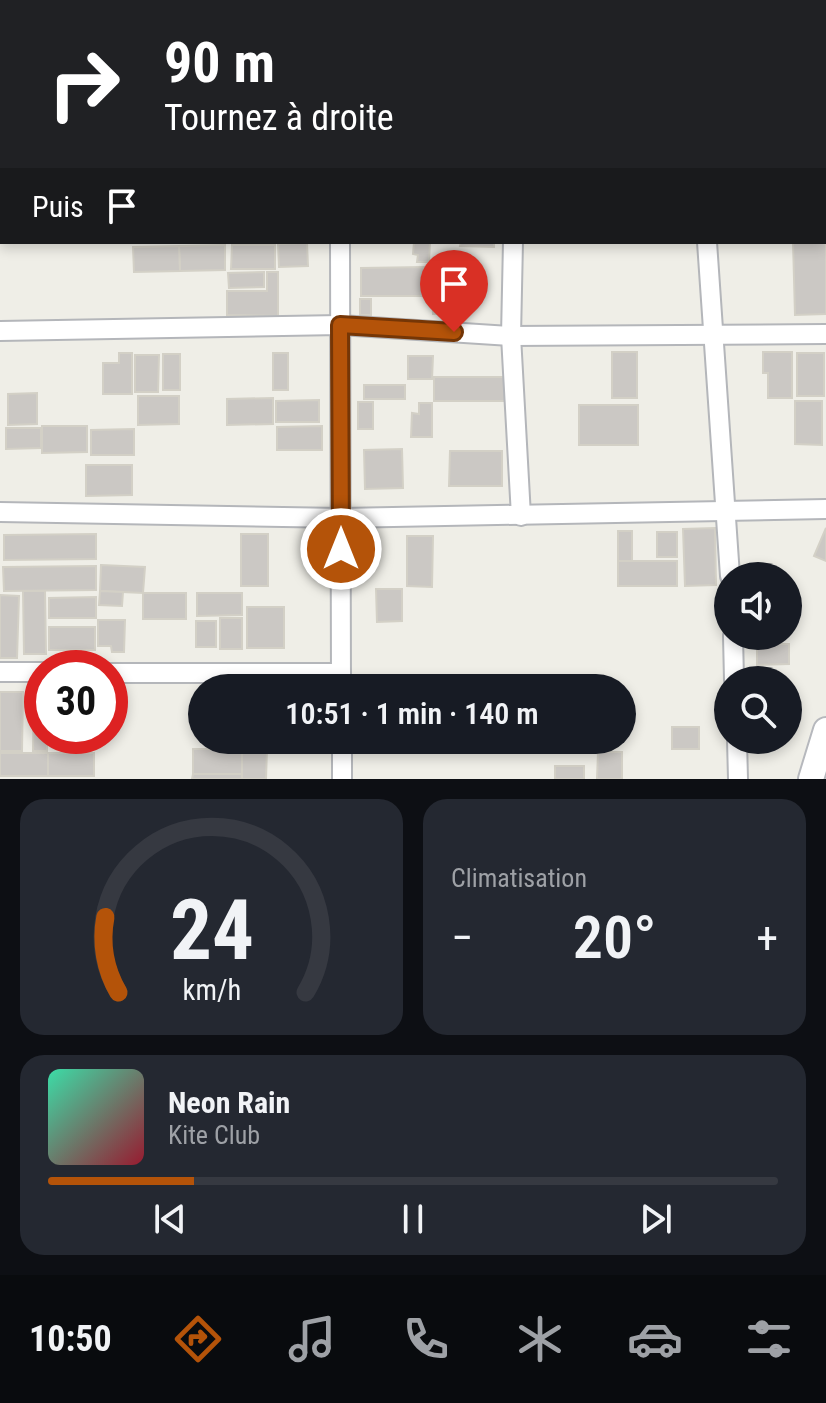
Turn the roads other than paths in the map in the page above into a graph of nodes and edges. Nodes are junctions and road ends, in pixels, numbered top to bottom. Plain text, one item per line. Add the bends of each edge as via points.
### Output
1 (340, 244) edge
2 (513, 244) edge
3 (707, 244) edge
4 (340, 325) junction
5 (0, 331) edge
6 (714, 334) junction
7 (826, 334) edge
8 (511, 336) junction
9 (826, 509) edge
10 (728, 510) junction
11 (0, 512) edge
12 (521, 516) junction
13 (341, 518) junction
14 (730, 562) edge
15 (0, 672) edge
16 (24, 672) edge
17 (128, 674) edge
18 (341, 674) edge
19 (188, 676) edge
20 (826, 730) edge
21 (342, 754) edge
22 (737, 754) edge
23 (342, 779) edge
24 (738, 779) edge
25 (811, 779) edge

1 - 4 street
2 - 8 street
3 - 6 street
4 - 5 street
4 - 8 street
4 - 13 street
6 - 7 street
6 - 8 street
6 - 10 street
8 - 12 street
9 - 10 street
10 - 12 street
10 - 14 street
11 - 13 street
12 - 13 street
13 - 18 street
15 - 16 street
17 - 19 street
20 - 25 street
21 - 23 street
22 - 24 street

